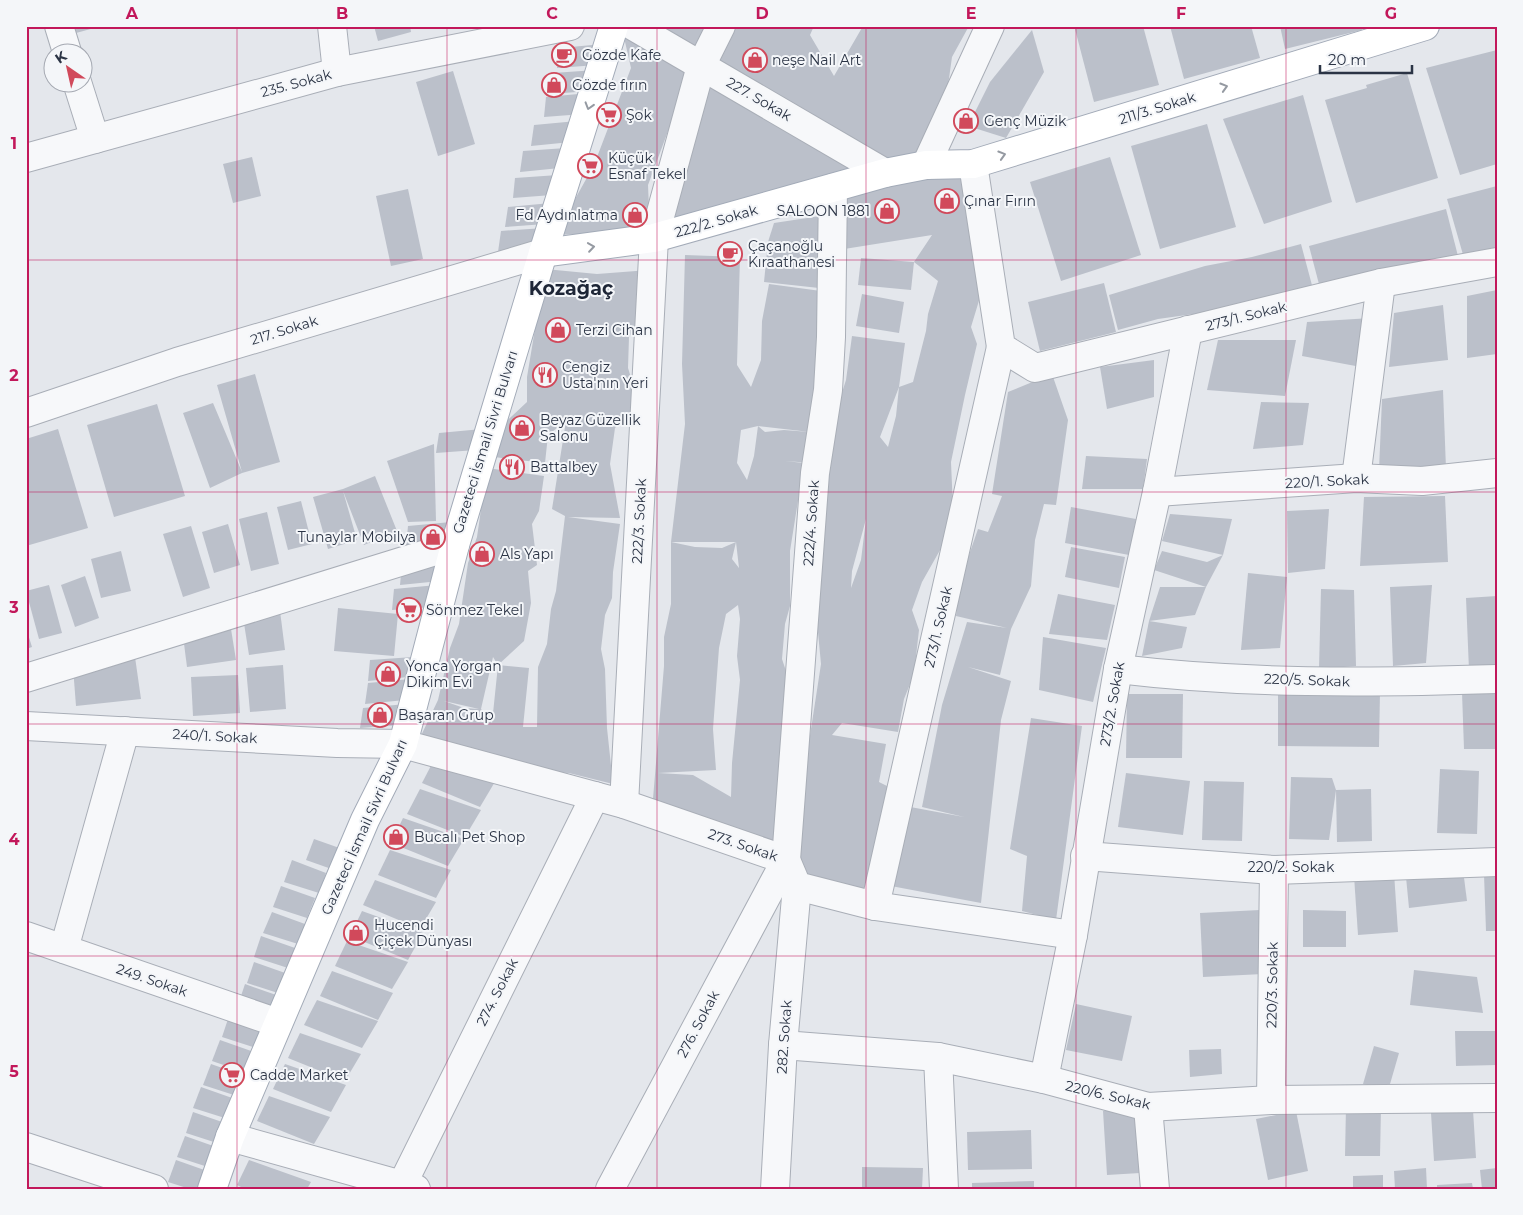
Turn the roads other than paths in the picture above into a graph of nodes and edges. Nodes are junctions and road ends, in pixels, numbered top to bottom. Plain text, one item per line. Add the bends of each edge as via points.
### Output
1 (59, 26) edge
2 (332, 26) edge
3 (570, 26) edge
4 (614, 26) edge
5 (633, 26) edge
6 (721, 26) edge
7 (990, 26) edge
8 (1425, 26) edge
9 (64, 42) edge
10 (702, 66) junction
11 (338, 72) junction
12 (80, 92) edge
13 (95, 139) junction
14 (26, 158) edge
15 (973, 164) junction
16 (926, 165) junction
17 (885, 173) junction
18 (833, 188) junction
19 (654, 238) junction
20 (543, 253) junction
21 (1497, 262) edge
22 (1381, 284) junction
23 (1188, 330) junction
24 (1001, 347) junction
25 (26, 413) edge
26 (1497, 473) edge
27 (1356, 478) junction
28 (1157, 492) junction
29 (454, 544) junction
30 (1118, 669) junction
31 (26, 678) edge
32 (1497, 679) edge
33 (26, 726) edge
34 (125, 731) junction
35 (403, 744) junction
36 (596, 796) junction
37 (624, 804) junction
38 (1085, 856) junction
39 (786, 860) junction
40 (1497, 862) edge
41 (1274, 870) junction
42 (797, 886) junction
43 (875, 906) junction
44 (1073, 935) junction
45 (26, 936) edge
46 (64, 949) junction
47 (278, 1023) junction
48 (783, 1045) junction
49 (938, 1057) junction
50 (1044, 1079) junction
51 (1497, 1098) edge
52 (1271, 1100) junction
53 (1148, 1107) junction
54 (230, 1137) junction
55 (26, 1148) edge
56 (406, 1187) edge
57 (154, 1189) edge
58 (212, 1189) edge
59 (610, 1189) edge
60 (775, 1189) edge
61 (944, 1189) edge
62 (1155, 1189) edge

1 - 9 street
2 - 11 street
3 - 11 street, 235. Sokak
4 -> 20 main road, Gazeteci İsmail Sivri Bulvarı
5 - 10 street, 227. Sokak
6 - 10 street, 222/3. Sokak
7 - 16 street
15 -> 8 main road, 211/3. Sokak
10 - 17 street, 227. Sokak
10 - 19 street, 222/3. Sokak
11 - 13 street, 235. Sokak
12 - 13 street
13 - 14 street, 235. Sokak
15 - 16 main road, 211/3. Sokak
15 - 24 street, 273/1. Sokak
16 - 17 main road, 211/3. Sokak
17 - 18 main road, 222/2. Sokak
18 - 19 main road, 222/2. Sokak
18 - 39 street, 222/4. Sokak via 828,390 815,473
20 -> 19 main road, 222/2. Sokak
19 - 37 street, 222/3. Sokak
20 - 25 street, 217. Sokak via 177,362
20 - 29 main road, Gazeteci İsmail Sivri Bulvarı
21 - 22 street, 273/1. Sokak
22 - 23 street, 273/1. Sokak
22 - 27 street
23 - 24 street, 273/1. Sokak via 1035,368
23 - 28 street, 273/2. Sokak
24 - 43 street, 273/1. Sokak
26 - 27 street, 220/1. Sokak via 1422,480
27 - 28 street, 220/1. Sokak
28 - 30 street, 273/2. Sokak
29 - 31 street
29 - 35 main road, Gazeteci İsmail Sivri Bulvarı
30 - 32 street, 220/5. Sokak via 1267,680 1393,683
30 - 38 street, 273/2. Sokak
33 - 34 street, 240/1. Sokak
34 - 35 street, 240/1. Sokak
34 - 46 street
35 - 36 street, 273. Sokak
35 - 47 main road, Gazeteci İsmail Sivri Bulvarı via 365,820
36 - 37 street, 273. Sokak
36 - 56 street, 274. Sokak
37 - 39 street, 273. Sokak
38 - 41 street, 220/2. Sokak
38 - 44 street, 273/2. Sokak
39 - 42 street, 273. Sokak
39 - 59 street, 276. Sokak
40 - 41 street, 220/2. Sokak
41 - 52 street, 220/3. Sokak
42 - 43 street
42 - 48 street, 282. Sokak
43 - 44 street
44 - 50 street, 273/2. Sokak
45 - 46 street, 249. Sokak
46 - 47 street, 249. Sokak
47 - 54 main road, Gazeteci İsmail Sivri Bulvarı
48 - 49 street, 220/6. Sokak
48 - 60 street, 282. Sokak
49 - 50 street, 220/6. Sokak
49 - 61 street
50 - 53 street, 220/6. Sokak
51 - 52 street, 220/6. Sokak
52 - 53 street, 220/6. Sokak
53 - 62 street
54 - 56 street
54 - 58 main road, Gazeteci İsmail Sivri Bulvarı
55 - 57 street

